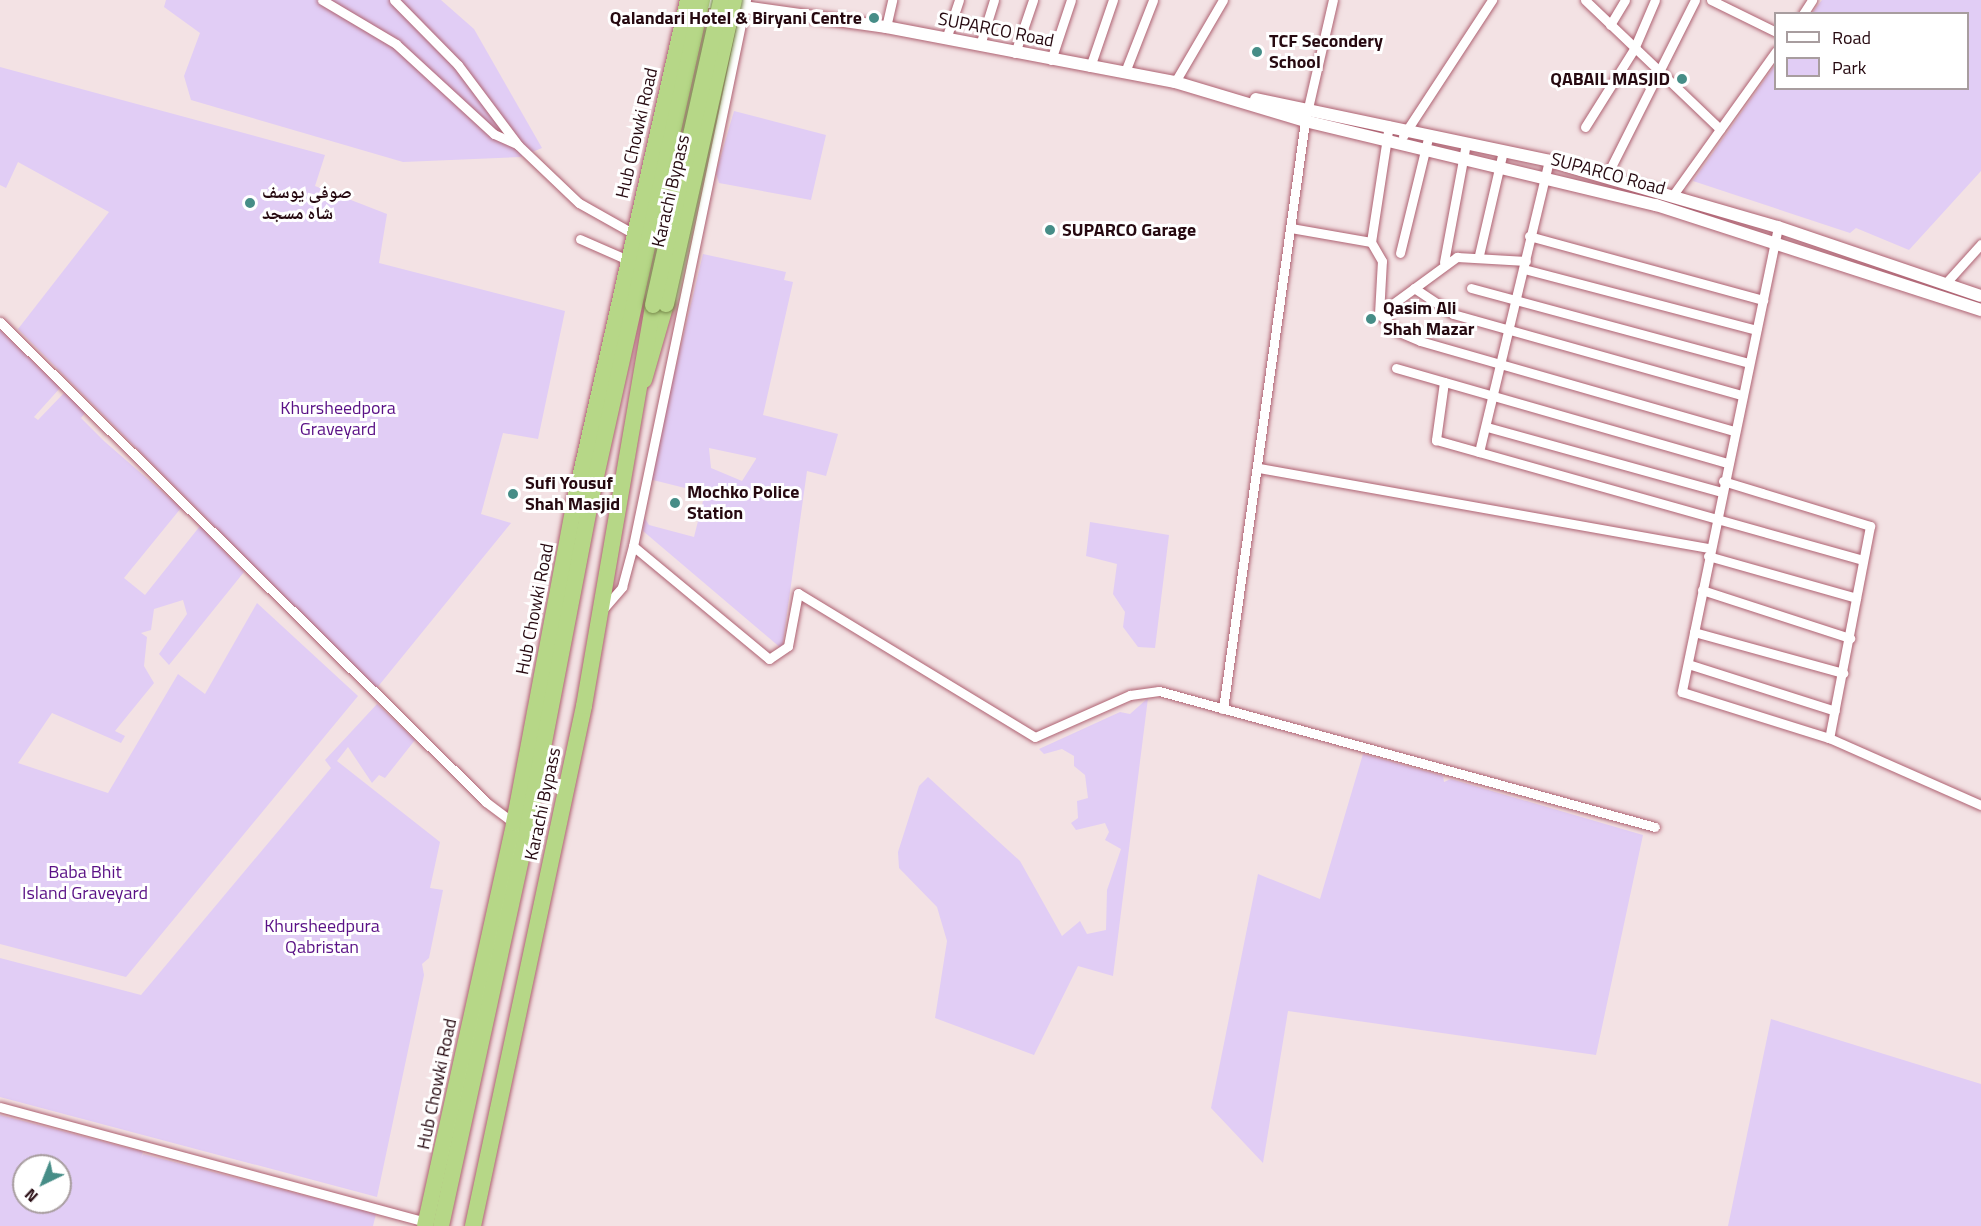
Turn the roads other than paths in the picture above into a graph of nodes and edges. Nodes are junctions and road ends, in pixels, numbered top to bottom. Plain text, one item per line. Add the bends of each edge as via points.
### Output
1 (322, 0) edge
2 (394, 0) edge
3 (721, 0) edge
4 (892, 0) edge
5 (959, 0) edge
6 (994, 0) edge
7 (1033, 0) edge
8 (1071, 0) edge
9 (1113, 0) edge
10 (1153, 0) edge
11 (1223, 0) edge
12 (1492, 0) edge
13 (1585, 0) edge
14 (1625, 0) edge
15 (1655, 0) edge
16 (1695, 0) edge
17 (696, 1) edge
18 (1330, 1) edge
19 (1716, 1) edge
20 (742, 2) edge
21 (1610, 25) junction
22 (886, 27) junction
23 (1774, 31) edge
24 (946, 39) junction
25 (980, 45) junction
26 (1634, 49) junction
27 (1015, 53) junction
28 (1774, 54) edge
29 (1051, 60) junction
30 (1090, 67) junction
31 (1125, 72) junction
32 (1661, 75) junction
33 (1175, 82) junction
34 (1219, 93) junction
35 (1308, 107) junction
36 (1305, 121) junction
37 (1389, 125) junction
38 (1585, 127) dead end
39 (1405, 129) junction
40 (1720, 129) junction
41 (1429, 134) junction
42 (1387, 140) junction
43 (1400, 143) junction
44 (1466, 143) junction
45 (518, 146) junction
46 (1426, 149) junction
47 (1503, 151) junction
48 (1463, 157) junction
49 (1549, 161) junction
50 (1500, 165) junction
51 (1546, 175) junction
52 (1606, 177) junction
53 (1673, 195) junction
54 (1778, 227) junction
55 (1291, 228) junction
56 (634, 234) junction
57 (1529, 236) junction
58 (580, 239) dead end
59 (1775, 240) junction
60 (1371, 242) junction
61 (1981, 244) edge
62 (1400, 253) dead end
63 (1479, 255) junction
64 (628, 260) junction
65 (1444, 262) junction
66 (1525, 265) junction
67 (1945, 284) junction
68 (1414, 288) junction
69 (1471, 288) dead end
70 (1981, 296) edge
71 (1515, 299) junction
72 (1763, 300) junction
73 (659, 304) junction
74 (1981, 309) edge
75 (1379, 315) junction
76 (0, 322) edge
77 (1756, 330) junction
78 (1509, 333) junction
79 (1746, 362) junction
80 (1503, 364) junction
81 (1396, 368) dead end
82 (1444, 382) junction
83 (1741, 395) junction
84 (1497, 396) junction
85 (1487, 427) junction
86 (1734, 431) junction
87 (1479, 452) junction
88 (1728, 463) junction
89 (1259, 468) junction
90 (1723, 481) junction
91 (1721, 492) junction
92 (1717, 516) junction
93 (633, 546) junction
94 (1709, 552) junction
95 (1862, 560) junction
96 (1702, 590) junction
97 (1856, 598) junction
98 (599, 614) junction
99 (1694, 632) junction
100 (1850, 638) junction
101 (1688, 664) junction
102 (1843, 673) junction
103 (1223, 709) junction
104 (1835, 711) junction
105 (1828, 738) junction
106 (1981, 805) edge
107 (514, 823) junction
108 (1654, 827) dead end
109 (0, 1107) edge
110 (431, 1224) edge
111 (473, 1226) edge

1 - 45 street via 396,44 494,134
2 - 45 street via 458,65
3 - 73 highway, Karachi Bypass, bridge
4 - 22 street
5 - 24 street
6 - 25 street
7 - 27 street
8 - 29 street
9 - 30 street
10 - 31 street
11 - 33 street
12 - 39 street
13 - 21 street
14 - 21 street
15 - 26 street
16 - 32 street
17 - 20 street, SUPARCO Road
17 - 56 highway, Hub Chowki Road
17 - 110 highway via 596,476 528,831
18 - 35 street
19 - 23 street
20 - 22 street, SUPARCO Road
20 - 73 highway, Karachi Bypass, bridge
20 - 93 street
21 - 26 street
22 - 24 street, SUPARCO Road
24 - 25 street, SUPARCO Road
25 - 27 street, SUPARCO Road
26 - 32 street
26 - 38 street
27 - 29 street, SUPARCO Road
28 - 40 street
29 - 30 street, SUPARCO Road
30 - 31 street, SUPARCO Road
31 - 33 street, SUPARCO Road
32 - 40 street
32 - 52 street
33 - 34 street, SUPARCO Road
34 - 35 street, SUPARCO Road
34 - 36 street, SUPARCO Road
35 - 36 street
35 - 37 street, SUPARCO Road
36 - 42 street, SUPARCO Road
36 - 55 street
37 - 39 street, SUPARCO Road
37 - 42 street
39 - 41 street, SUPARCO Road
39 - 43 street
40 - 53 street
41 - 44 street, SUPARCO Road
41 - 46 street
42 - 43 street, SUPARCO Road
42 - 60 street
43 - 46 street, SUPARCO Road
44 - 47 street, SUPARCO Road
44 - 48 street
45 - 56 street via 579,202
46 - 48 street, SUPARCO Road
46 - 62 street
47 - 49 street, SUPARCO Road
47 - 50 street
48 - 50 street, SUPARCO Road
48 - 65 street
49 - 51 street
49 - 52 street, SUPARCO Road
50 - 51 street, SUPARCO Road
50 - 63 street
51 - 57 street
51 - 59 street, SUPARCO Road
52 - 53 street, SUPARCO Road
53 - 54 street, SUPARCO Road
54 - 59 street
54 - 67 street, SUPARCO Road
55 - 60 street
55 - 89 street
56 - 64 highway, Hub Chowki Road
57 - 66 street
57 - 72 street
58 - 64 street
59 - 72 street
59 - 74 street, SUPARCO Road
60 - 75 street via 1382,261
61 - 67 street
63 - 65 street
63 - 66 street
64 - 107 highway, Hub Chowki Road via 573,510
65 - 68 street
66 - 71 street
66 - 77 street
67 - 70 street, SUPARCO Road
68 - 75 street
68 - 78 street via 1453,314
69 - 71 street
71 - 78 street
71 - 79 street
72 - 77 street
73 - 98 highway, Karachi Bypass
75 - 80 street via 1397,331 1420,341
76 - 107 street via 486,802
77 - 79 street
78 - 80 street
78 - 83 street
79 - 83 street
80 - 84 street
80 - 86 street
81 - 82 street
82 - 84 street
82 - 87 street via 1434,437
83 - 86 street
84 - 85 street
84 - 88 street
85 - 87 street
85 - 91 street
86 - 88 street
87 - 92 street
88 - 90 street
89 - 94 street
89 - 103 street
90 - 91 street
90 - 95 street via 1867,524 1870,530
91 - 92 street
92 - 94 street
92 - 95 street
93 - 98 street via 622,587
93 - 103 street via 769,659 789,646 798,593 1035,736 1144,691
94 - 96 street
94 - 97 street
95 - 97 street
96 - 99 street
96 - 100 street
97 - 100 street
98 - 111 highway, Karachi Bypass via 584,706
99 - 101 street
99 - 102 street
100 - 102 street
101 - 104 street
101 - 105 street via 1682,692
102 - 104 street
103 - 108 street
104 - 105 street
105 - 106 street
107 - 110 highway, Hub Chowki Road
109 - 110 street

